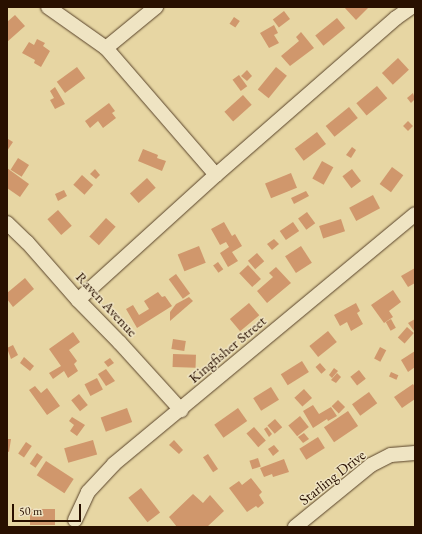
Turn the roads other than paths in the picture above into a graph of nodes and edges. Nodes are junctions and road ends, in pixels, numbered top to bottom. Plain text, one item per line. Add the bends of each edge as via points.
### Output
1 (48, 7) edge
2 (156, 7) edge
3 (412, 7) edge
4 (106, 48) junction
5 (216, 175) junction
6 (415, 214) edge
7 (7, 223) edge
8 (78, 300) junction
9 (181, 410) junction
10 (415, 453) edge
11 (75, 520) dead end
12 (294, 527) edge

1 - 4 street
2 - 4 street
3 - 5 street via 396,18
4 - 5 street
5 - 8 street
6 - 9 street, Kingfisher Street
7 - 8 street, Raven Avenue
8 - 9 street, Raven Avenue
9 - 11 street, Kingfisher Street via 114,464 88,492
10 - 12 street, Starling Drive via 391,455 371,465

